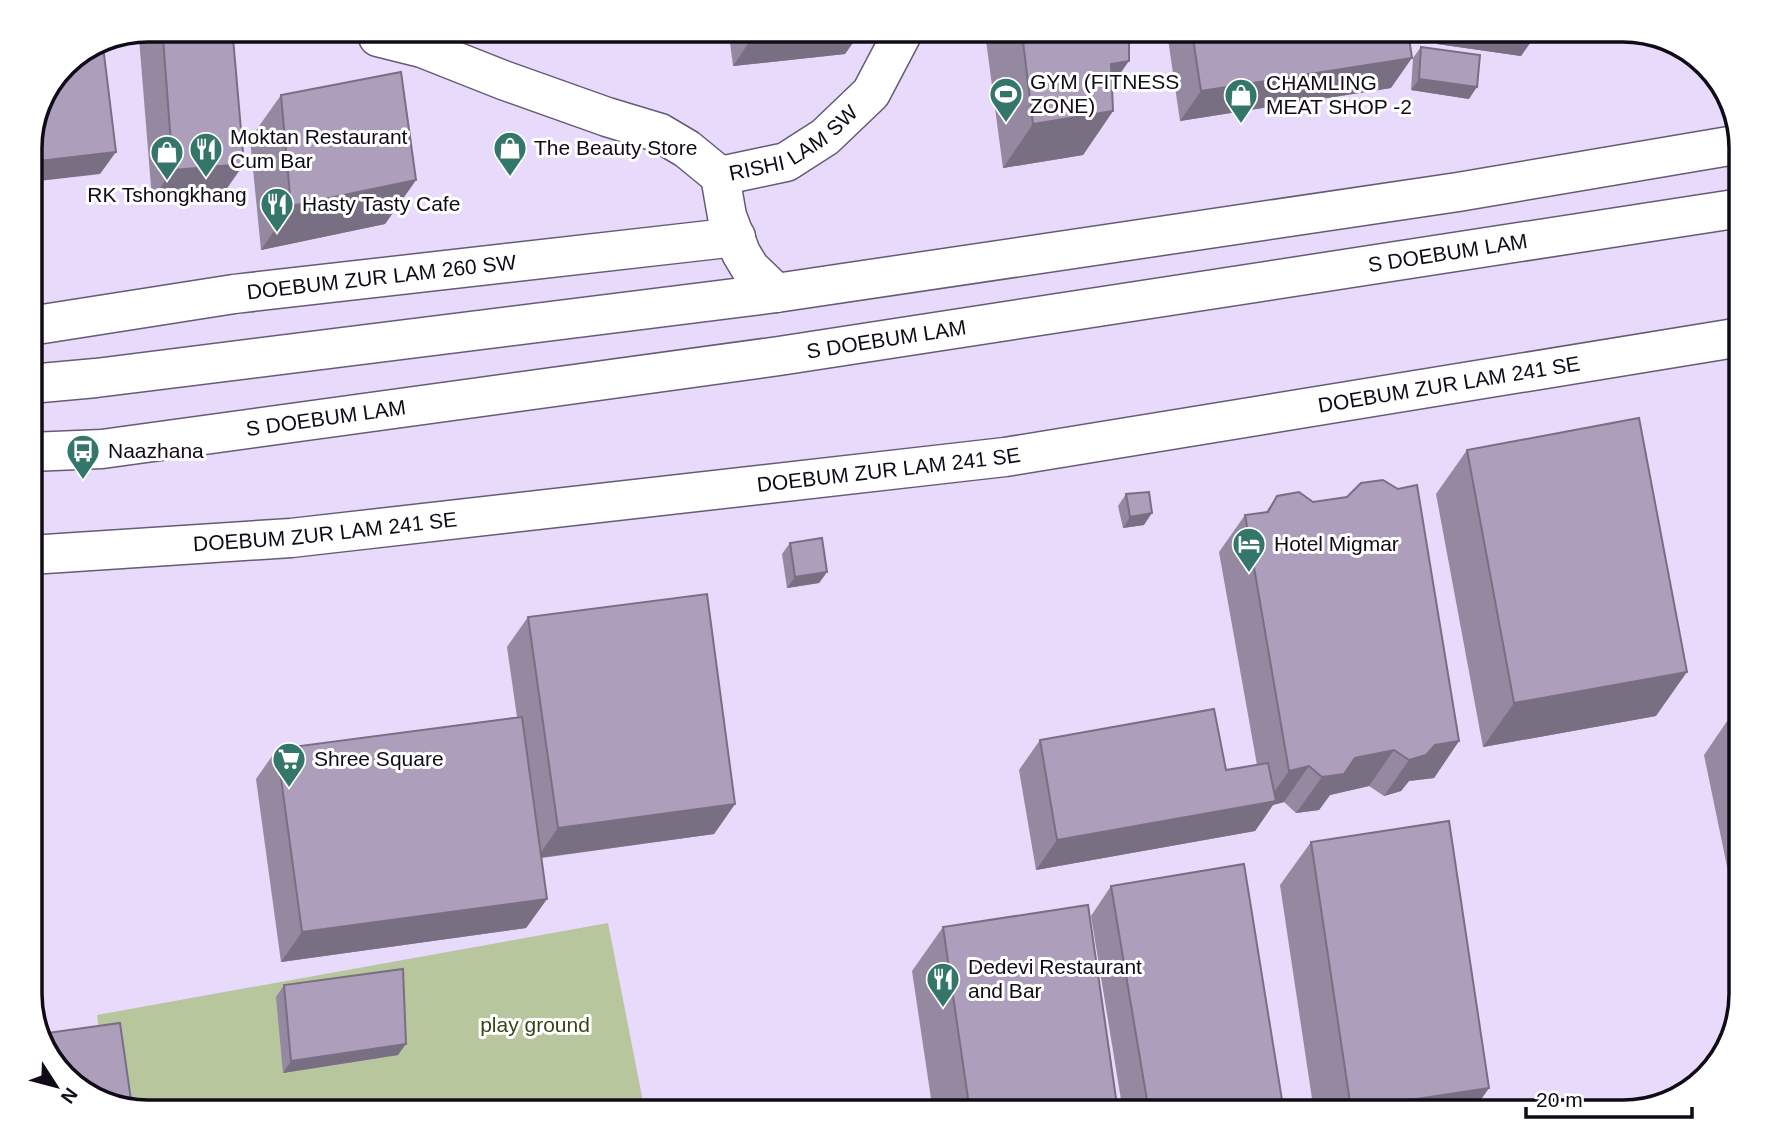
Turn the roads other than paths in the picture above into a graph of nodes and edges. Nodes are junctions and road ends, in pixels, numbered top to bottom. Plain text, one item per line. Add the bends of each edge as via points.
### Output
1 (398, 42) edge
2 (898, 42) edge
3 (1729, 146) edge
4 (720, 176) junction
5 (1729, 210) edge
6 (736, 237) junction
7 (776, 293) junction
8 (42, 324) edge
9 (1729, 339) edge
10 (42, 383) edge
11 (42, 452) edge
12 (42, 554) edge

1 - 4 main road, RISHI LAM SW via 660,133
2 - 4 main road, RISHI LAM SW via 871,93 825,137 786,162
3 - 7 main road via 1458,192
4 - 6 main road
5 - 11 main road, S DOEBUM LAM via 779,355 102,449
6 - 7 main road via 750,268
6 - 8 main road, DOEBUM ZUR LAM 260 SW via 234,294
7 - 10 main road
9 - 12 main road, DOEBUM ZUR LAM 241 SE via 1005,457 291,538

